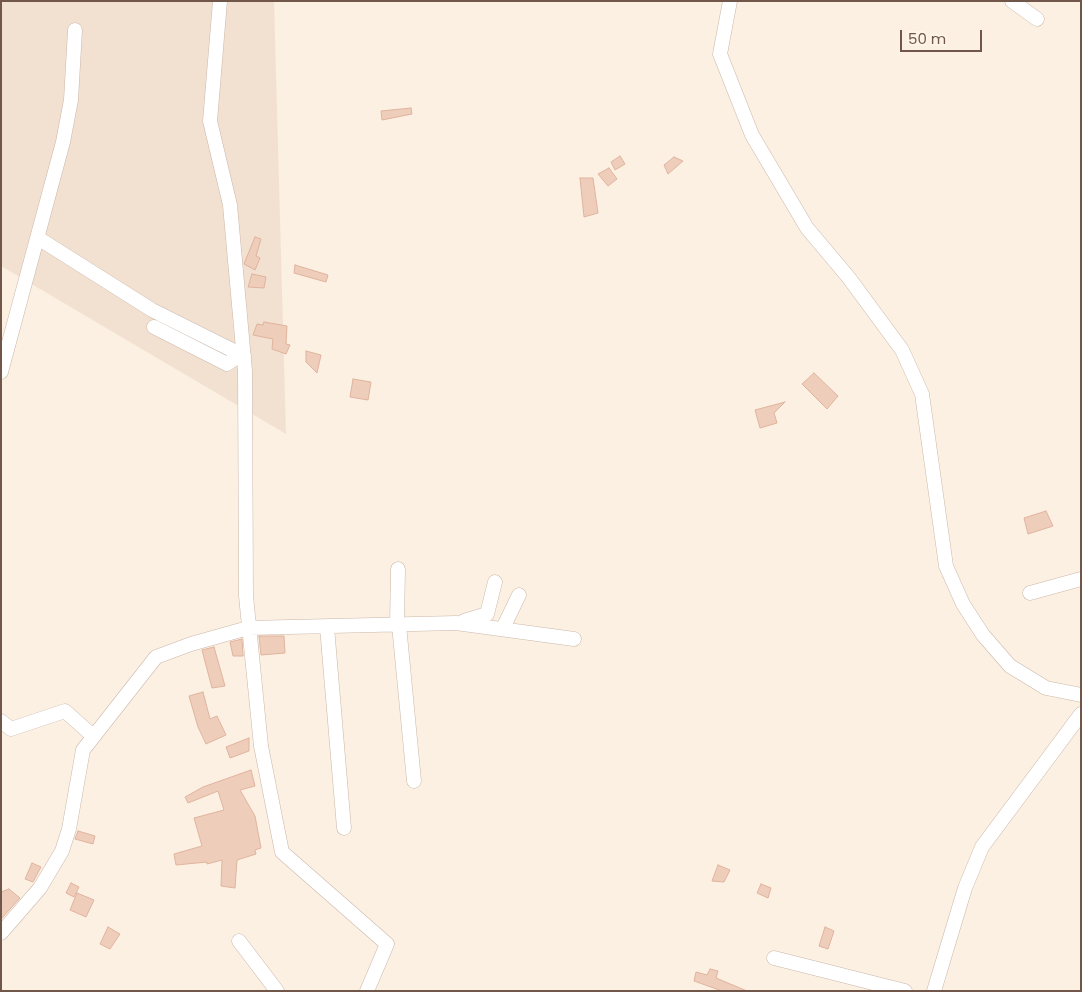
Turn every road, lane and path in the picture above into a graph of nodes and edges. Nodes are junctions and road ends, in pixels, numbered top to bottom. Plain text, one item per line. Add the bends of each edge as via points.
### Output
1 (220, 1) edge
2 (730, 1) edge
3 (1012, 1) edge
4 (1037, 19) dead end
5 (75, 30) dead end
6 (38, 238) junction
7 (154, 327) dead end
8 (241, 354) junction
9 (1, 372) edge
10 (398, 569) dead end
11 (1081, 579) edge
12 (495, 582) dead end
13 (1030, 593) dead end
14 (518, 595) dead end
15 (456, 623) junction
16 (398, 625) junction
17 (327, 627) junction
18 (248, 628) junction
19 (504, 628) junction
20 (574, 639) dead end
21 (1081, 696) edge
22 (1081, 714) edge
23 (1, 721) edge
24 (93, 736) junction
25 (414, 781) dead end
26 (344, 828) dead end
27 (1, 932) edge
28 (239, 941) dead end
29 (774, 958) dead end
30 (277, 991) edge
31 (367, 991) edge
32 (905, 991) edge
33 (934, 991) edge

1 - 8 street via 210,121 230,205
2 - 21 street via 720,54 752,135 807,228 902,350 922,394 946,566 963,604 983,635 1010,666 1046,688
3 - 4 street
5 - 6 street via 68,123
6 - 8 street via 152,310
6 - 9 street
7 - 8 street via 227,364
8 - 18 street
10 - 16 street
11 - 13 street
12 - 15 street via 487,614
14 - 19 street
15 - 16 street
15 - 19 street
16 - 17 street
16 - 25 street
17 - 18 street
17 - 26 street
18 - 24 street via 191,644 154,659
18 - 31 street via 261,746 282,852 387,944
19 - 20 street
22 - 33 street via 982,847 965,888
23 - 24 street via 11,729 65,711
24 - 27 street via 83,750 62,851 40,888
28 - 30 street
29 - 32 street

